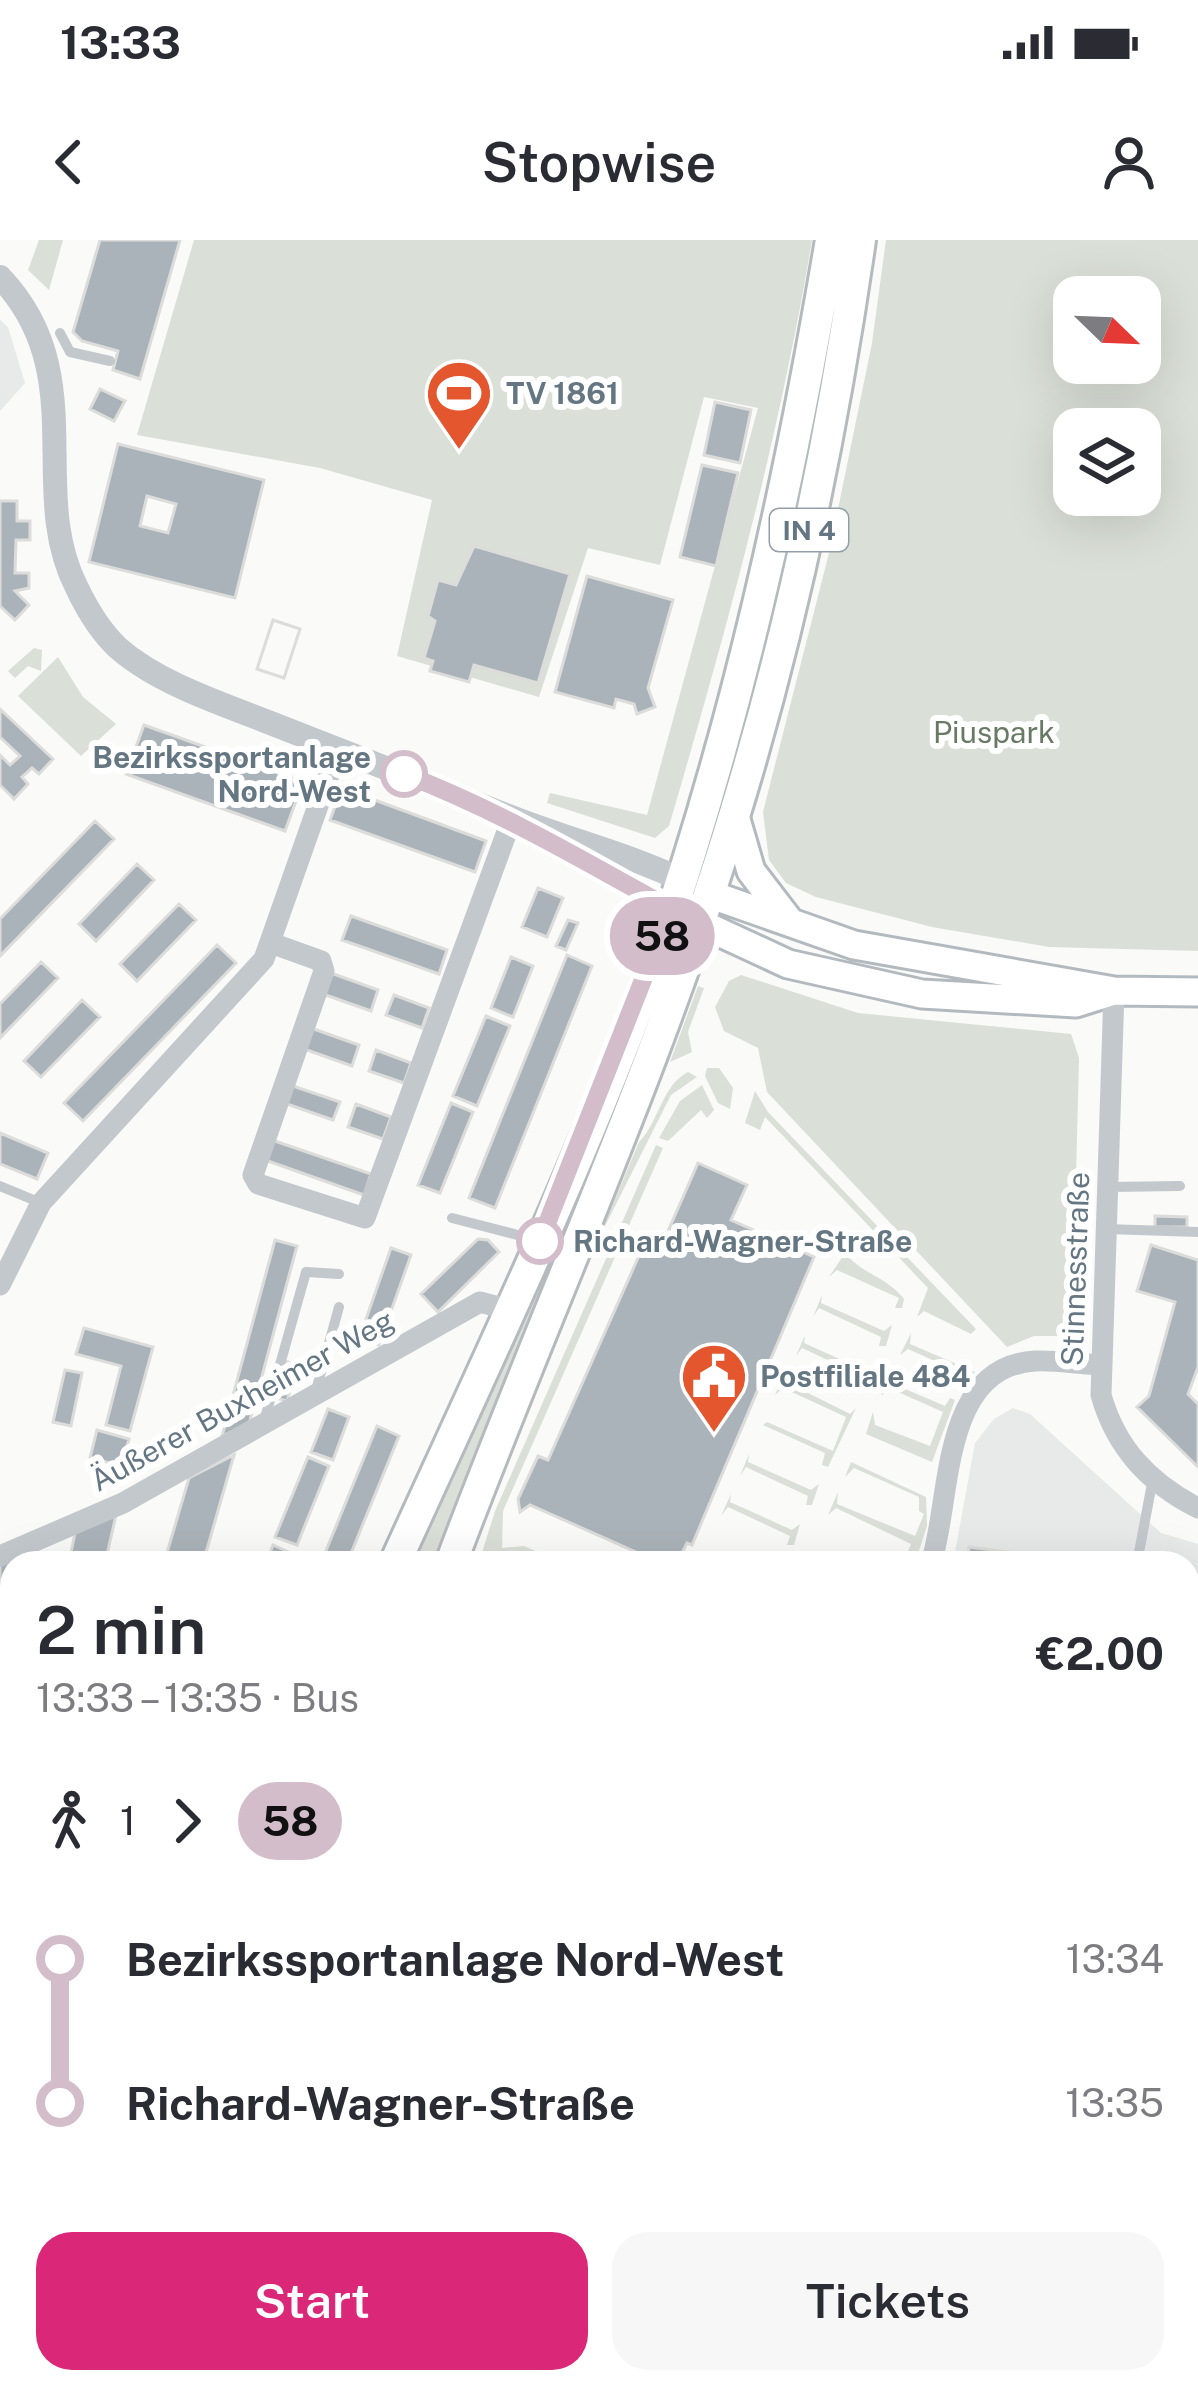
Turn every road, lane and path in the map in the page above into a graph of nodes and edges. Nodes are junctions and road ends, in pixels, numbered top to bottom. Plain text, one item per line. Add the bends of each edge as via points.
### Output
1 (831, 240) edge
2 (860, 240) edge
3 (0, 277) edge
4 (60, 333) dead end
5 (110, 361) dead end
6 (338, 749) junction
7 (735, 816) junction
8 (512, 818) junction
9 (680, 879) junction
10 (709, 894) junction
11 (684, 917) junction
12 (793, 926) junction
13 (271, 943) junction
14 (1114, 992) junction
15 (1198, 992) edge
16 (0, 1186) edge
17 (1108, 1186) junction
18 (1180, 1186) dead end
19 (41, 1203) junction
20 (452, 1218) dead end
21 (1106, 1229) junction
22 (1198, 1232) edge
23 (540, 1241) junction
24 (339, 1274) dead end
25 (0, 1285) edge
26 (339, 1307) dead end
27 (510, 1310) junction
28 (1101, 1365) junction
29 (315, 1397) junction
30 (262, 1427) junction
31 (1154, 1478) junction
32 (1198, 1508) edge
33 (12, 1551) edge
34 (400, 1551) edge
35 (455, 1551) edge
36 (933, 1551) edge
37 (1139, 1551) edge

1 - 9 main road, IN 4 via 756,607
2 - 7 main road, IN 4 via 807,538
3 - 6 street via 43,347 55,407 63,550 101,629 161,674
4 - 5 lane via 70,352
6 - 8 street
6 - 13 street
7 - 10 main road, IN 4
7 - 12 main road via 751,872
8 - 9 street
8 - 11 street
8 - 13 street via 365,1218 258,1184 253,1175 324,971 321,962
9 - 10 street
9 - 11 main road, IN 4
10 - 11 main road
10 - 12 main road
11 - 14 main road via 788,964 922,994 1076,1004
11 - 23 main road
11 - 35 main road
12 - 14 main road via 931,962
13 - 19 street via 248,981
14 - 15 main road
14 - 17 street, Stinnesstraße
16 - 19 lane
17 - 18 lane
17 - 21 street, Stinnesstraße
19 - 25 street
20 - 23 lane
21 - 22 lane
21 - 28 street, Stinnesstraße
23 - 27 main road
24 - 30 lane via 306,1272
26 - 29 lane
27 - 29 street, Äußerer Buxheimer Weg via 480,1302
27 - 34 main road
28 - 31 street, Stinnesstraße via 1108,1421
28 - 36 street via 1032,1361 980,1390 958,1430
29 - 30 street, Äußerer Buxheimer Weg
30 - 33 street, Äußerer Buxheimer Weg via 123,1503
31 - 32 street, Stinnesstraße
31 - 37 lane

